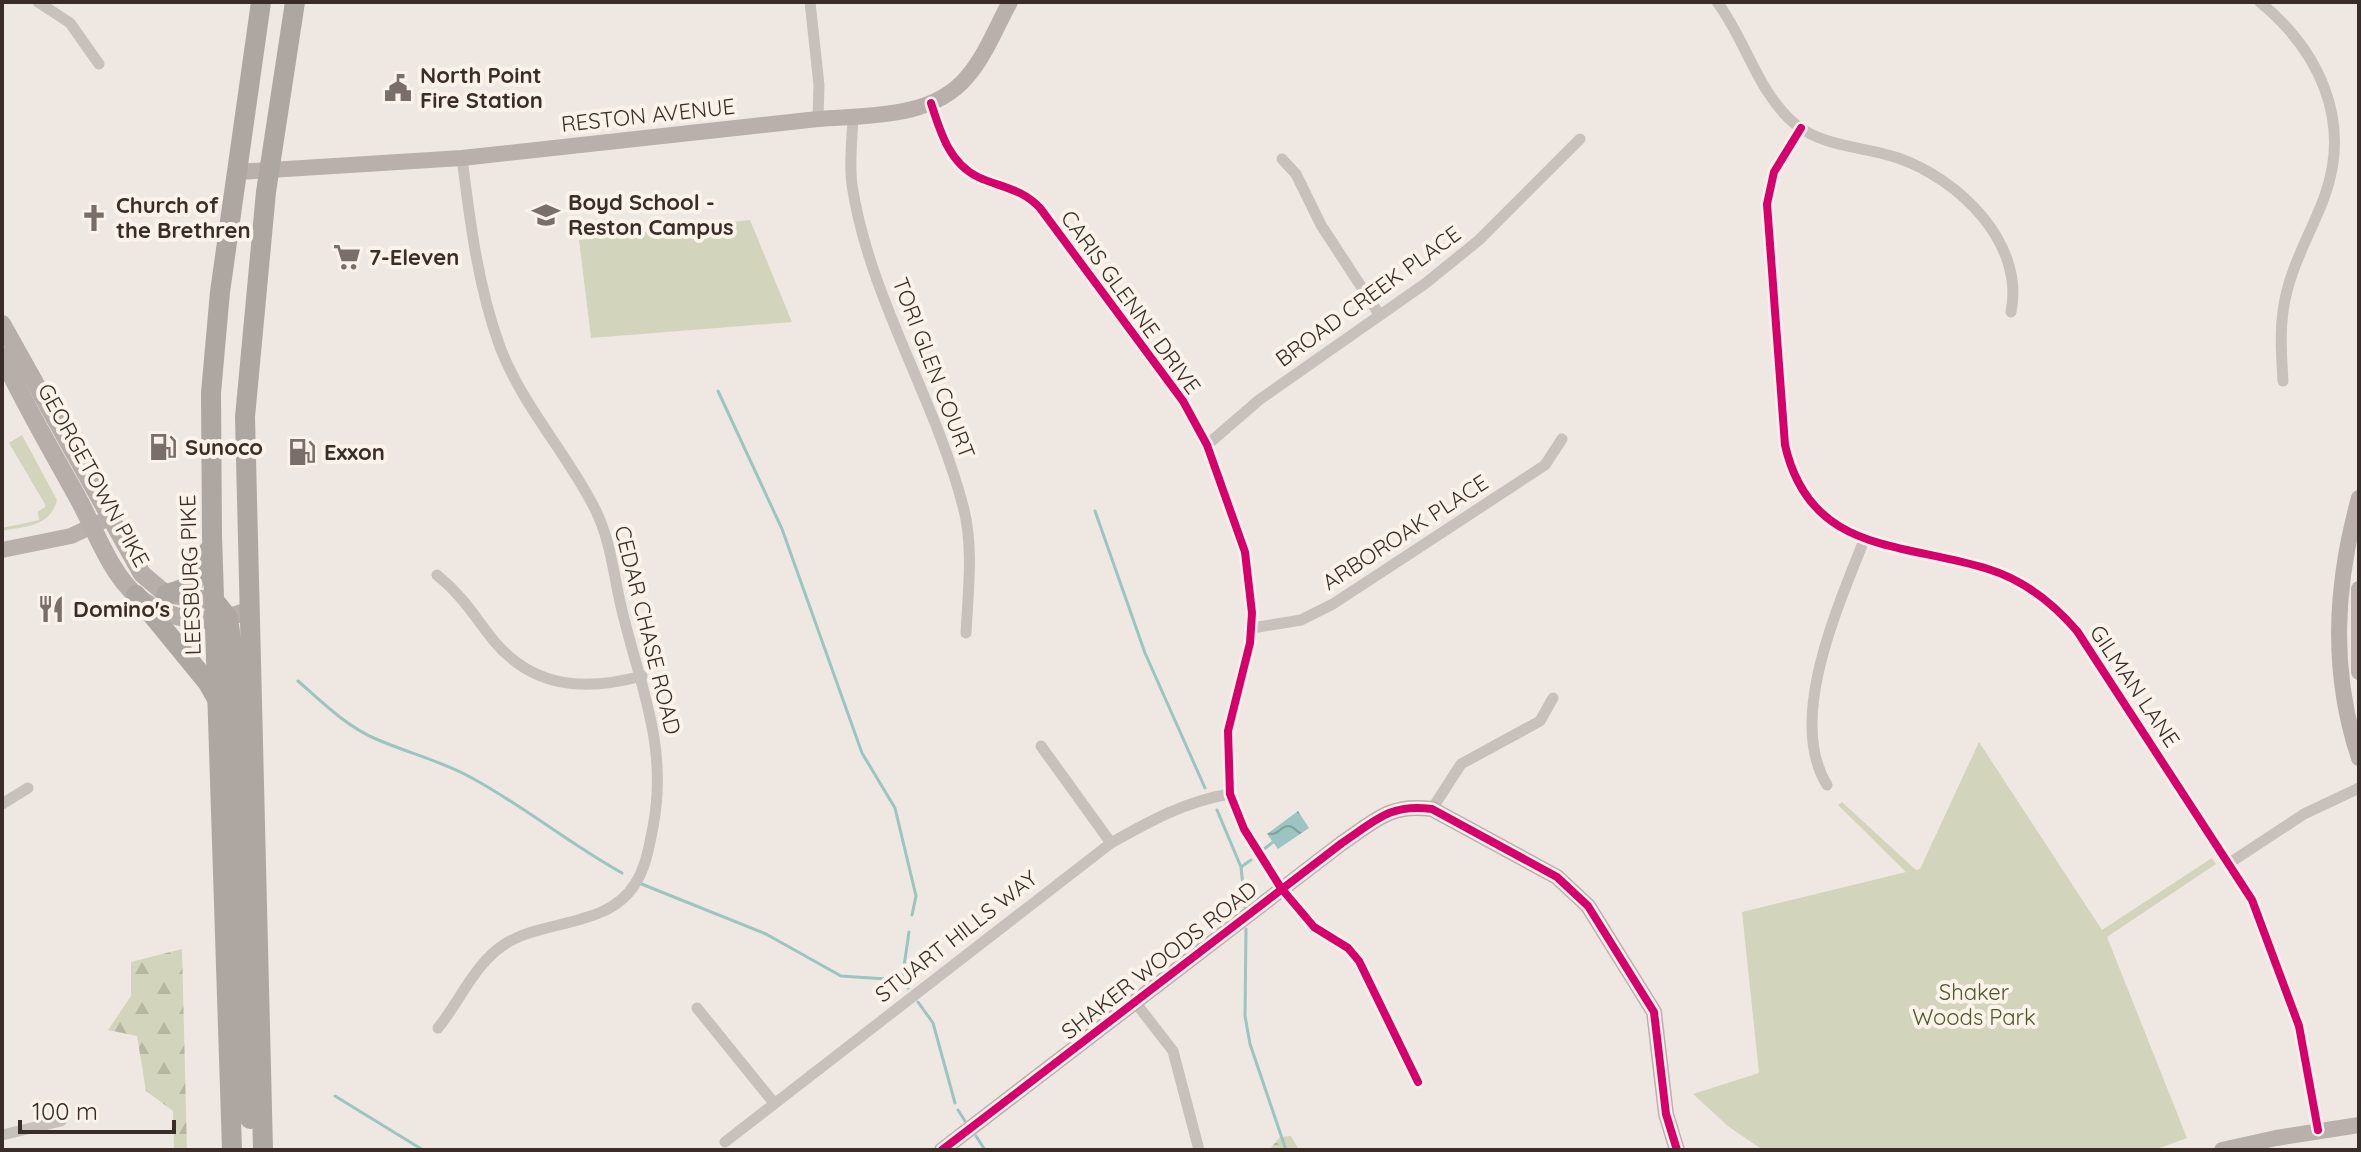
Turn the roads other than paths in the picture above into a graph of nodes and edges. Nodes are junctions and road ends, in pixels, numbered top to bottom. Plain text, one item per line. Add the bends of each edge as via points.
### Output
1 (38, 2) edge
2 (261, 2) edge
3 (295, 2) edge
4 (810, 2) edge
5 (1010, 2) edge
6 (1717, 2) edge
7 (2260, 2) edge
8 (99, 64) dead end
9 (931, 103) junction
10 (853, 118) junction
11 (818, 119) junction
12 (1801, 128) junction
13 (1580, 139) dead end
14 (462, 158) junction
15 (1282, 159) dead end
16 (271, 169) junction
17 (238, 172) junction
18 (2011, 312) dead end
19 (1379, 314) junction
20 (2, 324) edge
21 (2, 356) edge
22 (2283, 381) dead end
23 (1562, 439) dead end
24 (1207, 445) junction
25 (2359, 498) edge
26 (101, 522) junction
27 (212, 535) junction
28 (1864, 540) junction
29 (2, 550) edge
30 (437, 575) dead end
31 (2359, 589) edge
32 (166, 594) junction
33 (136, 595) junction
34 (226, 613) junction
35 (1252, 628) junction
36 (966, 633) dead end
37 (2359, 672) edge
38 (642, 676) junction
39 (1553, 698) dead end
40 (219, 702) junction
41 (1041, 746) dead end
42 (2359, 758) edge
43 (1827, 785) dead end
44 (28, 788) dead end
45 (2359, 788) edge
46 (1230, 794) junction
47 (2, 804) edge
48 (1432, 809) junction
49 (1111, 843) junction
50 (2231, 862) junction
51 (1281, 888) junction
52 (1135, 1002) junction
53 (697, 1008) dead end
54 (438, 1028) dead end
55 (1418, 1082) dead end
56 (774, 1103) junction
57 (61, 1121) dead end
58 (2359, 1125) edge
59 (2318, 1130) junction
60 (2, 1135) edge
61 (725, 1142) dead end
62 (232, 1150) edge
63 (254, 1150) edge
64 (263, 1150) edge
65 (942, 1150) edge
66 (1199, 1150) edge
67 (1677, 1150) edge
68 (2222, 1150) edge

1 - 8 street via 66,19
2 - 17 highway, LEESBURG PIKE
3 - 16 highway, LEESBURG PIKE
4 - 11 street
5 - 9 street, RESTON AVENUE via 967,77
6 - 12 street via 1771,96
7 - 22 street via 2308,52 2327,92 2334,127 2330,179 2284,301
9 - 10 street, RESTON AVENUE
9 - 24 street, CARIS GLENNE DRIVE via 943,140 957,161 977,176 1015,188 1040,208 1183,401
10 - 11 street, RESTON AVENUE
10 - 36 street, TORI GLEN COURT via 852,181 858,217 896,334 964,509 969,567
11 - 14 street, RESTON AVENUE
12 - 18 street via 1827,141 1899,158 1958,192 1988,225 2006,257 2013,287
12 - 28 street, GILMAN LANE via 1774,172 1767,204 1785,445 1795,479 1813,506
13 - 19 street, BROAD CREEK PLACE via 1479,240
14 - 16 street, RESTON AVENUE
14 - 38 street, CEDAR CHASE ROAD via 484,298 500,346 542,428 595,509 612,553
15 - 19 street
16 - 17 street, RESTON AVENUE
16 - 34 highway, LEESBURG PIKE
17 - 27 highway, LEESBURG PIKE via 214,343
19 - 24 street, BROAD CREEK PLACE via 1259,400
20 - 26 main road, GEORGETOWN PIKE
21 - 26 main road, GEORGETOWN PIKE
23 - 35 street, ARBOROAK PLACE via 1545,465 1333,604 1301,620
24 - 35 street, CARIS GLENNE DRIVE via 1245,552
25 - 42 street via 2343,560 2338,636 2343,698
26 - 29 street via 71,536
26 - 32 main road, GEORGETOWN PIKE via 142,574
26 - 33 main road, GEORGETOWN PIKE via 118,573
27 - 32 highway via 199,578 185,590
27 - 34 highway, LEESBURG PIKE
28 - 43 street via 1818,678 1813,752
28 - 50 street, GILMAN LANE via 1986,568 2027,586 2062,613
30 - 38 street via 464,597 509,657 528,671 587,686
31 - 37 street
32 - 34 main road
33 - 34 main road, GEORGETOWN PIKE via 171,615
33 - 40 highway
34 - 40 highway, LEESBURG PIKE
34 - 63 highway via 232,646 247,1091
34 - 64 highway, LEESBURG PIKE
35 - 46 street, CARIS GLENNE DRIVE via 1228,731
38 - 54 street, CEDAR CHASE ROAD via 657,749 658,798 648,856 633,887 602,913 506,943 486,959
39 - 48 street via 1540,721 1461,764
40 - 62 highway, LEESBURG PIKE
41 - 49 street
44 - 47 street
45 - 50 street via 2304,814
46 - 49 street, STUART HILLS WAY via 1159,815
46 - 51 street, CARIS GLENNE DRIVE via 1244,829
48 - 51 street, SHAKER WOODS ROAD via 1412,806 1386,813
48 - 67 street via 1557,877 1588,906 1654,1012 1666,1114
49 - 56 street, STUART HILLS WAY
50 - 59 street, GILMAN LANE via 2252,900 2291,1000
51 - 52 street, SHAKER WOODS ROAD
51 - 55 street, CARIS GLENNE DRIVE via 1314,927 1359,961
52 - 65 street, SHAKER WOODS ROAD
52 - 66 street via 1173,1051
53 - 56 street
56 - 61 street, STUART HILLS WAY
57 - 60 street
58 - 59 street
59 - 68 street

